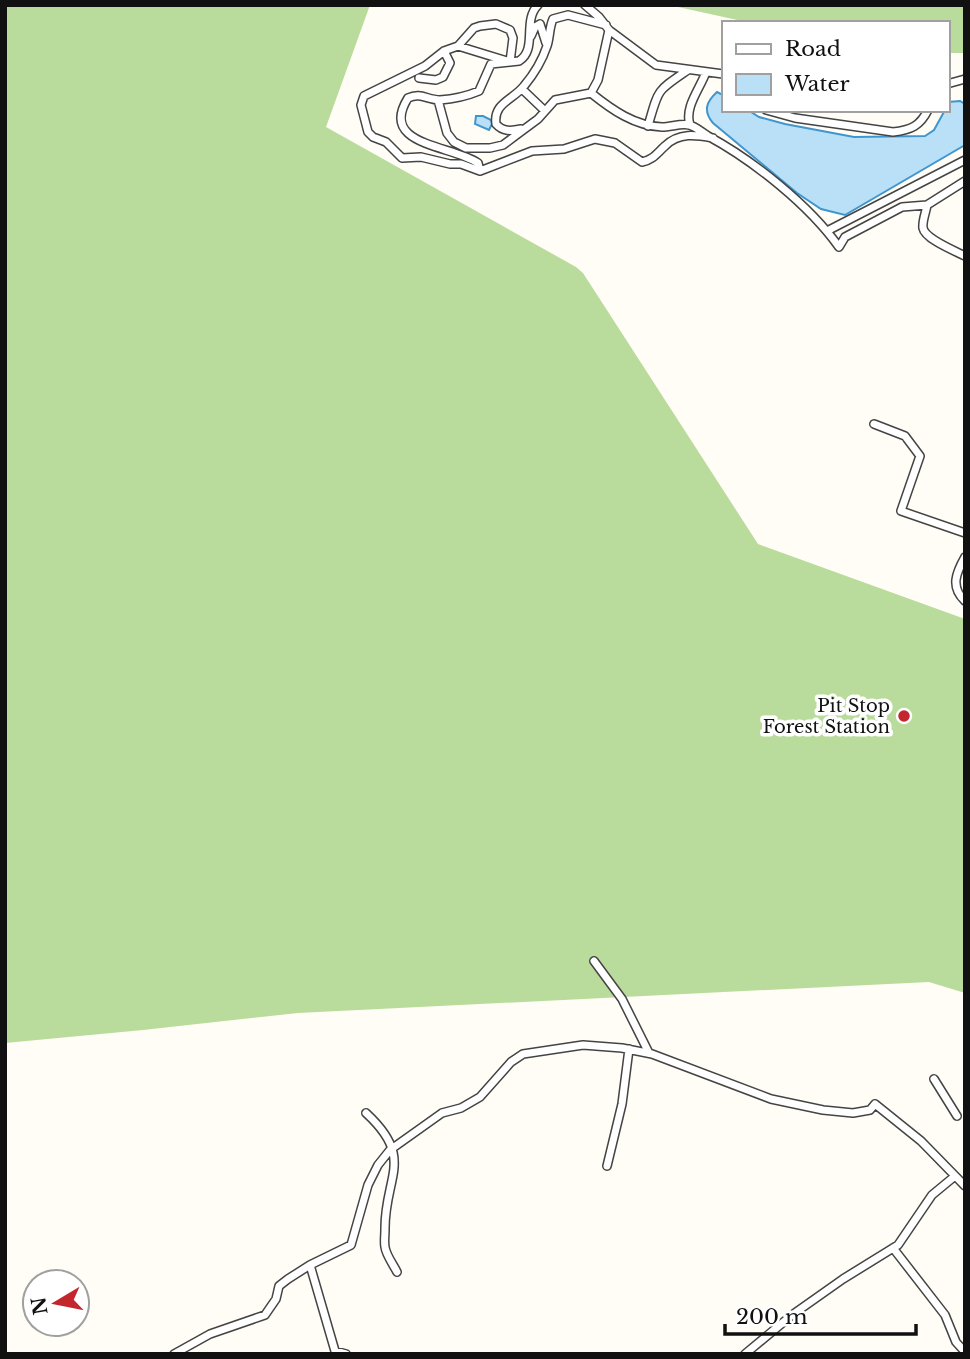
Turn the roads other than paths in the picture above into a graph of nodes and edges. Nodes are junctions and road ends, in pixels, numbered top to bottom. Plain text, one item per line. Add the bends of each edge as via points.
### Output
1 (538, 5) edge
2 (585, 5) edge
3 (607, 27) junction
4 (529, 39) junction
5 (548, 45) junction
6 (458, 46) junction
7 (444, 51) junction
8 (510, 62) junction
9 (688, 69) junction
10 (706, 72) junction
11 (722, 74) edge
12 (419, 78) dead end
13 (522, 89) junction
14 (591, 93) junction
15 (438, 100) junction
16 (545, 111) junction
17 (773, 112) edge
18 (927, 112) edge
19 (690, 125) junction
20 (648, 126) junction
21 (525, 129) junction
22 (713, 138) junction
23 (965, 160) edge
24 (480, 171) junction
25 (965, 181) edge
26 (927, 205) junction
27 (827, 231) junction
28 (965, 256) edge
29 (874, 424) dead end
30 (965, 533) edge
31 (965, 557) edge
32 (965, 601) edge
33 (594, 961) dead end
34 (629, 1049) junction
35 (649, 1053) junction
36 (934, 1079) dead end
37 (366, 1113) dead end
38 (957, 1116) dead end
39 (393, 1147) junction
40 (607, 1166) dead end
41 (954, 1176) junction
42 (965, 1186) edge
43 (893, 1248) junction
44 (310, 1265) junction
45 (397, 1272) dead end
46 (965, 1352) edge
47 (174, 1354) edge
48 (346, 1354) edge
49 (745, 1354) edge

1 - 4 street via 532,11
2 - 3 street
3 - 5 street via 558,16 551,22
3 - 9 street via 649,62
3 - 14 street via 598,80
4 - 5 street via 540,24
4 - 8 street via 524,58
5 - 13 street
6 - 7 street
6 - 8 street
6 - 8 street via 474,28 503,25 513,38
7 - 12 street via 450,63 443,77
7 - 24 street via 425,66 367,93 361,102 363,118 369,132 402,158 421,157
8 - 15 street via 491,64 479,91
9 - 10 street
9 - 20 street via 662,87
10 - 11 street
10 - 19 street via 688,110
13 - 16 street
13 - 21 street via 499,106 495,118 503,130
14 - 16 street via 555,100
14 - 20 street
15 - 21 street via 450,138 466,148 497,147
15 - 24 street via 417,94 408,98 401,115 405,131 466,156 478,163
16 - 21 street
17 - 18 street via 893,132 908,131
19 - 20 street
19 - 22 street
22 - 24 street via 678,137 642,162 614,143 595,139 564,149 533,151
22 - 27 street via 770,179
23 - 27 street
25 - 26 street
26 - 27 street via 902,207 845,237 839,247
26 - 28 street via 925,233
29 - 30 street via 905,436 920,456 901,511
31 - 32 street via 955,583
33 - 35 street via 622,999
34 - 35 street
34 - 39 street via 583,1045 523,1054 480,1097 442,1113
34 - 40 street
35 - 41 street via 771,1099 847,1112 870,1110 875,1104 921,1141
36 - 38 street
37 - 39 street
39 - 44 street via 368,1185 353,1242
39 - 45 street via 394,1174 384,1213 385,1248
41 - 42 street
41 - 43 street via 932,1195
43 - 46 street via 945,1315
43 - 49 street via 792,1315
44 - 47 street via 279,1286 265,1315 211,1334
44 - 48 street via 335,1351

